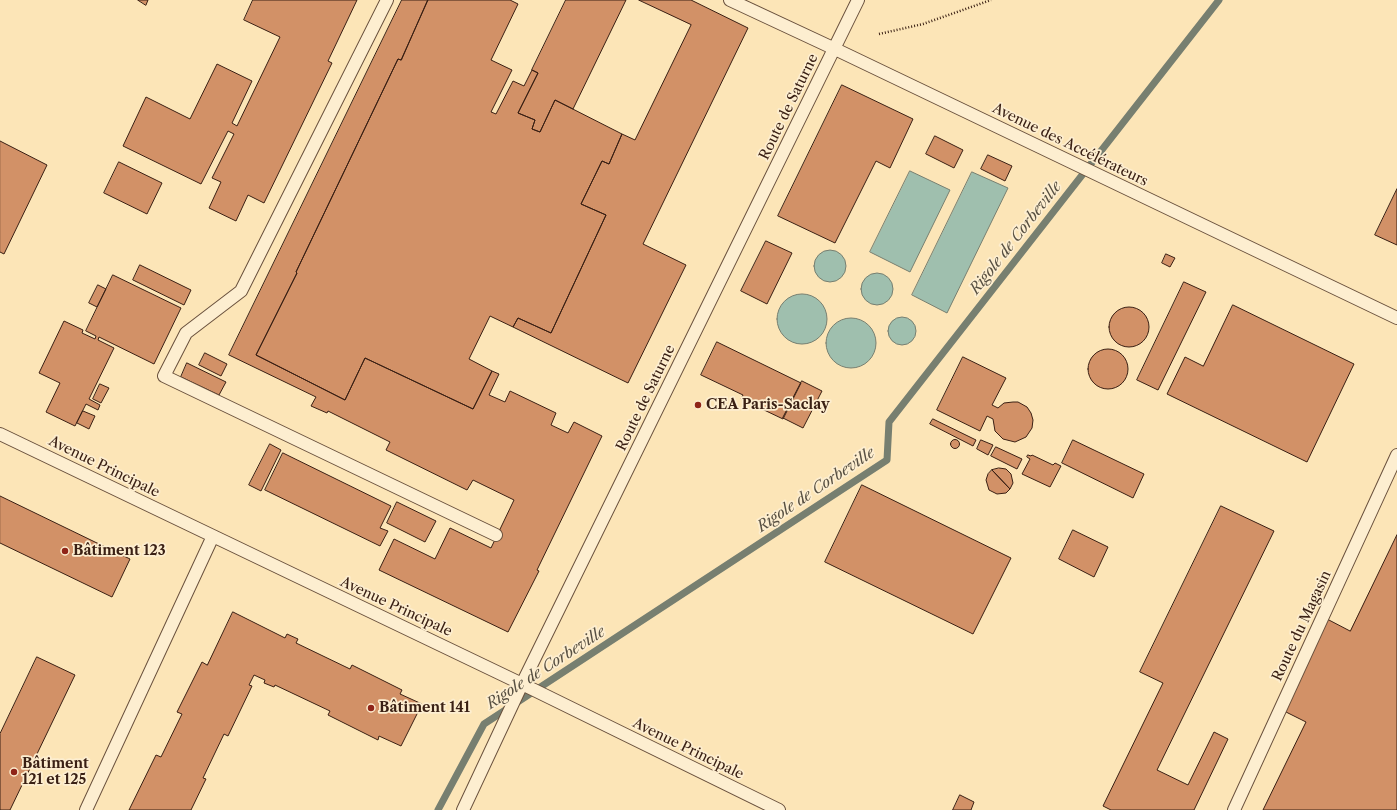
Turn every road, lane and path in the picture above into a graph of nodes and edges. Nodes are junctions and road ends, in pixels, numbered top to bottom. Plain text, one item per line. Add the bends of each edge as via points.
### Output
1 (388, 0) edge
2 (730, 0) edge
3 (858, 0) edge
4 (991, 0) edge
5 (879, 34) dead end
6 (834, 49) junction
7 (1397, 318) edge
8 (0, 434) edge
9 (1397, 455) edge
10 (496, 535) dead end
11 (213, 536) junction
12 (522, 684) junction
13 (86, 810) edge
14 (463, 810) edge
15 (779, 810) edge
16 (1234, 810) edge

1 - 10 lane via 241,291 186,333 164,376
2 - 6 lane, Avenue des Accélérateurs
3 - 6 lane, Route de Saturne
4 - 5 path via 923,24
6 - 7 lane, Avenue des Accélérateurs
6 - 12 lane, Route de Saturne
8 - 11 lane, Avenue Principale
9 - 16 lane, Route du Magasin
11 - 12 lane, Avenue Principale
11 - 13 lane
12 - 14 lane, Route de Saturne
12 - 15 lane, Avenue Principale

